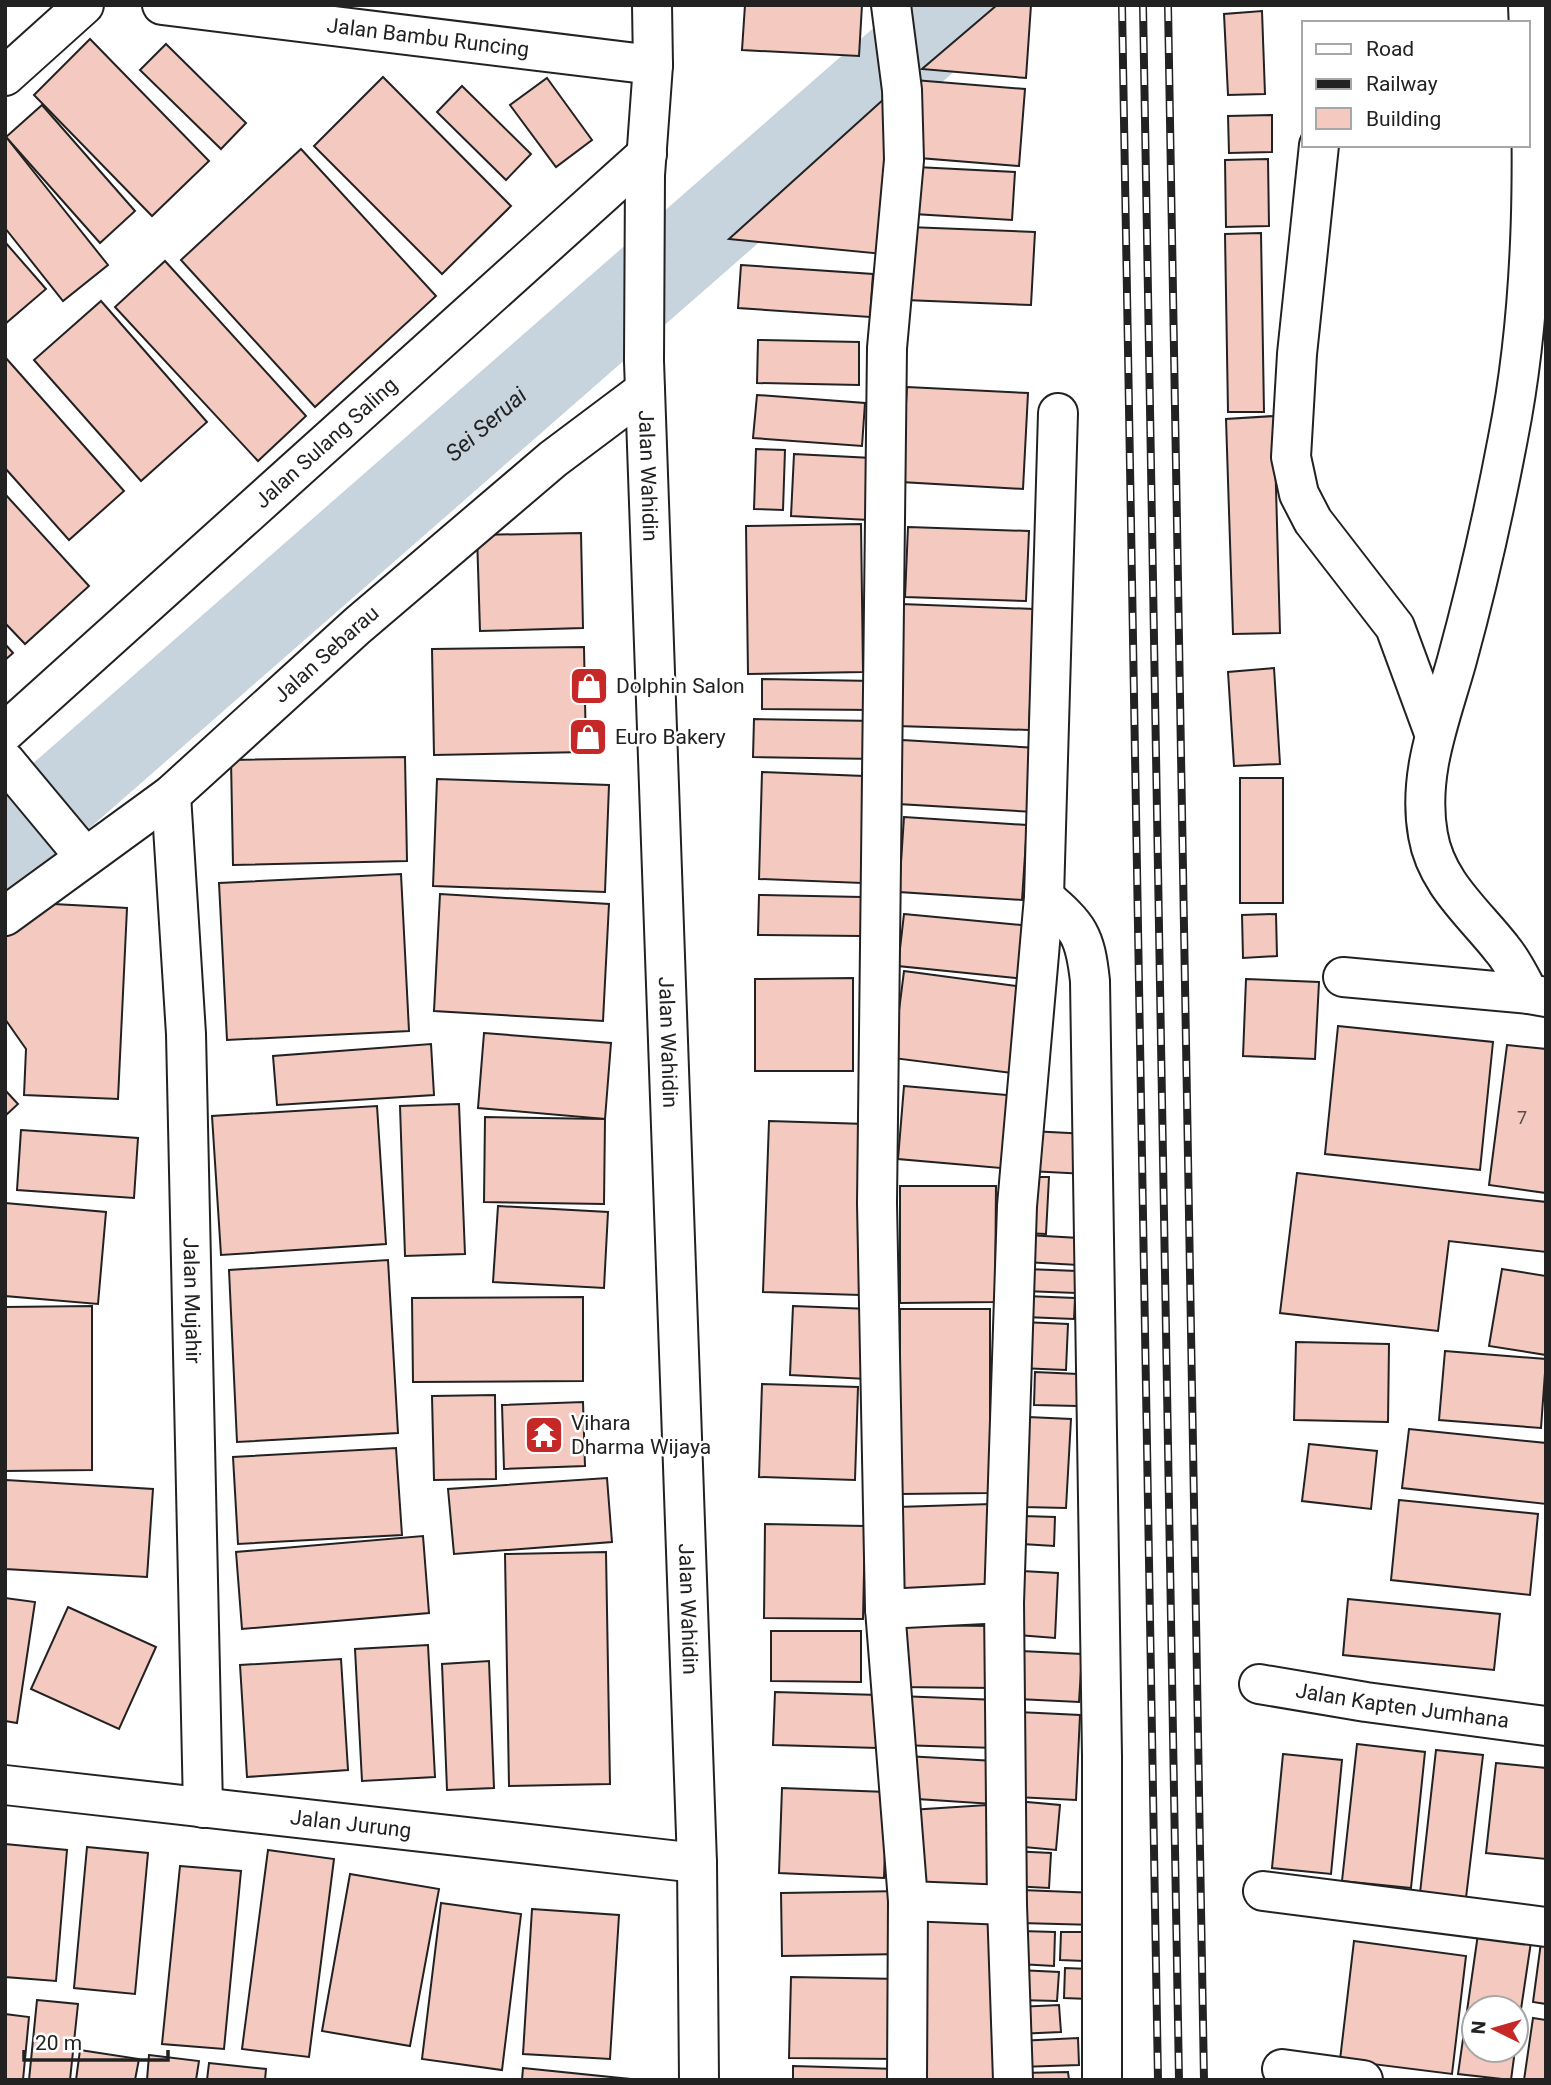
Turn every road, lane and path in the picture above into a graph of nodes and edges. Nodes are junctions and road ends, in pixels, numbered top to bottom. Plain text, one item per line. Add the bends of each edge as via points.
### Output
1 (84, 5) edge
2 (162, 5) edge
3 (652, 5) edge
4 (891, 5) edge
5 (1530, 56) edge
6 (653, 65) junction
7 (5, 76) edge
8 (1530, 133) edge
9 (1320, 147) edge
10 (1530, 147) edge
11 (646, 164) junction
12 (645, 376) junction
13 (1058, 413) dead end
14 (5, 732) edge
15 (1434, 733) junction
16 (5, 761) edge
17 (171, 795) junction
18 (75, 845) junction
19 (1044, 897) junction
20 (5, 916) edge
21 (1343, 977) dead end
22 (1538, 995) edge
23 (1004, 1603) junction
24 (884, 1609) junction
25 (1259, 1684) dead end
26 (1546, 1726) edge
27 (5, 1785) edge
28 (203, 1808) junction
29 (697, 1863) junction
30 (1263, 1891) dead end
31 (908, 1902) junction
32 (1007, 1905) junction
33 (1546, 1927) edge
34 (1282, 2069) dead end
35 (699, 2080) edge
36 (907, 2080) edge
37 (1013, 2080) edge
38 (1102, 2080) edge
39 (1363, 2080) edge

1 - 7 street
2 - 6 street, Jalan Bambu Runcing
3 - 6 street, Jalan Wahidin
4 - 24 street via 902,90 904,160 887,348 877,1203
5 - 8 street
6 - 11 street, Jalan Wahidin
9 - 15 street via 1297,354 1291,457 1299,494 1313,521 1395,627
10 - 15 street via 1522,347 1502,464 1457,659
11 - 12 street, Jalan Wahidin
11 - 14 street, Jalan Sulang Saling
12 - 17 street, Jalan Sebarau
12 - 29 street, Jalan Wahidin
13 - 19 street
15 - 22 street via 1424,789 1428,837 1446,881
16 - 18 street
17 - 18 street, Jalan Sebarau
17 - 28 street, Jalan Mujahir via 186,1034
18 - 20 street, Jalan Sebarau
19 - 23 street via 1017,1206
19 - 38 street via 1073,921 1081,936 1090,981
21 - 22 street
23 - 24 street
23 - 32 street
24 - 31 street
25 - 26 street, Jalan Kapten Jumhana
27 - 28 street, Jalan Jurung
28 - 29 street, Jalan Jurung
29 - 35 street, Jalan Wahidin
30 - 33 street
31 - 32 street
31 - 36 street
32 - 37 street
34 - 39 street

